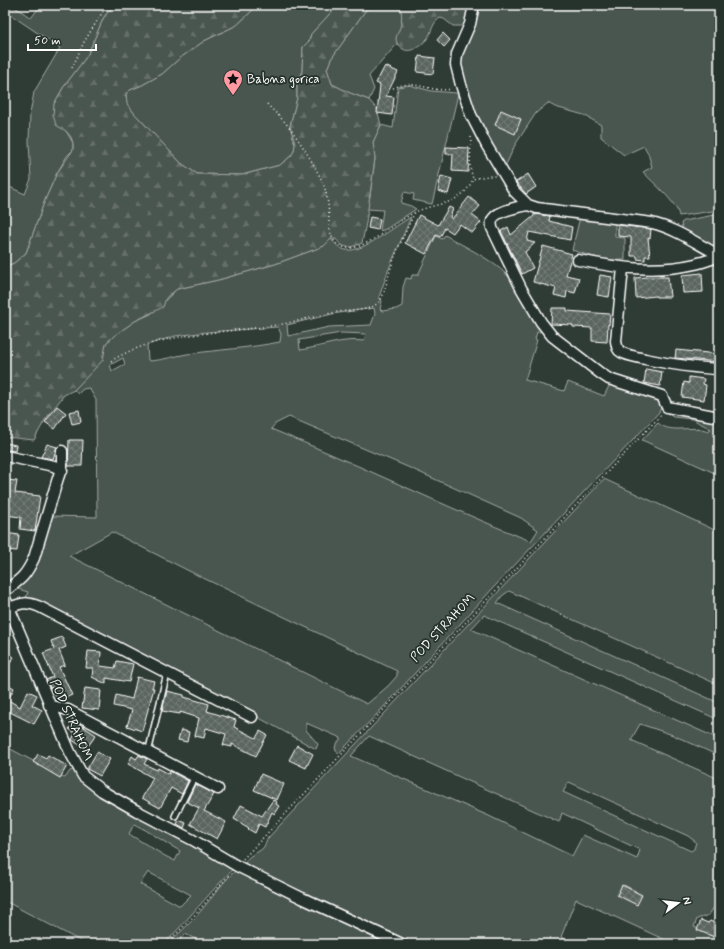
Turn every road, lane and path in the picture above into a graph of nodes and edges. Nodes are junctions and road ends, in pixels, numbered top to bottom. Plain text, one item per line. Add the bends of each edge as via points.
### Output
1 (107, 5) edge
2 (474, 5) edge
3 (72, 68) dead end
4 (461, 85) junction
5 (393, 88) dead end
6 (267, 104) dead end
7 (471, 137) dead end
8 (506, 178) junction
9 (473, 179) junction
10 (528, 205) junction
11 (415, 212) junction
12 (719, 256) edge
13 (578, 260) dead end
14 (623, 268) junction
15 (110, 361) dead end
16 (719, 369) edge
17 (667, 407) junction
18 (719, 417) edge
19 (62, 451) dead end
20 (5, 456) edge
21 (62, 471) junction
22 (5, 591) edge
23 (5, 598) edge
24 (10, 608) junction
25 (167, 673) junction
26 (49, 705) junction
27 (252, 717) dead end
28 (148, 753) junction
29 (194, 778) junction
30 (218, 789) dead end
31 (175, 816) dead end
32 (237, 866) junction
33 (166, 944) edge
34 (402, 944) edge

1 - 3 path via 84,42
2 - 4 street via 470,24 457,54 456,65
4 - 5 path via 450,90 431,89 413,83
4 - 8 street via 471,115
6 - 11 path via 289,127 324,186 329,225 338,245 348,248 357,246 384,233
7 - 9 path via 470,167
8 - 9 path via 488,176
8 - 10 street via 514,191
9 - 11 path via 460,196 444,205
10 - 12 street via 663,226
10 - 17 street via 495,216 492,228 521,288 541,322 552,336 600,373 619,383 662,396
11 - 15 path via 392,264 383,296 371,307 274,326 172,338 142,346
12 - 14 street via 675,267
13 - 14 street
14 - 16 street via 616,341 618,349 638,357 674,365
17 - 18 street
17 - 32 path, POD STRAHOM
19 - 21 street
20 - 21 street via 54,466
21 - 22 street via 28,571
23 - 24 street, POD STRAHOM
24 - 25 street via 29,603 40,607
24 - 26 street, POD STRAHOM
25 - 27 street
25 - 28 lane
26 - 28 street via 68,710
26 - 32 street, POD STRAHOM via 83,776 102,792
28 - 29 street
29 - 30 street
29 - 31 lane
32 - 33 path
32 - 34 street, POD STRAHOM

